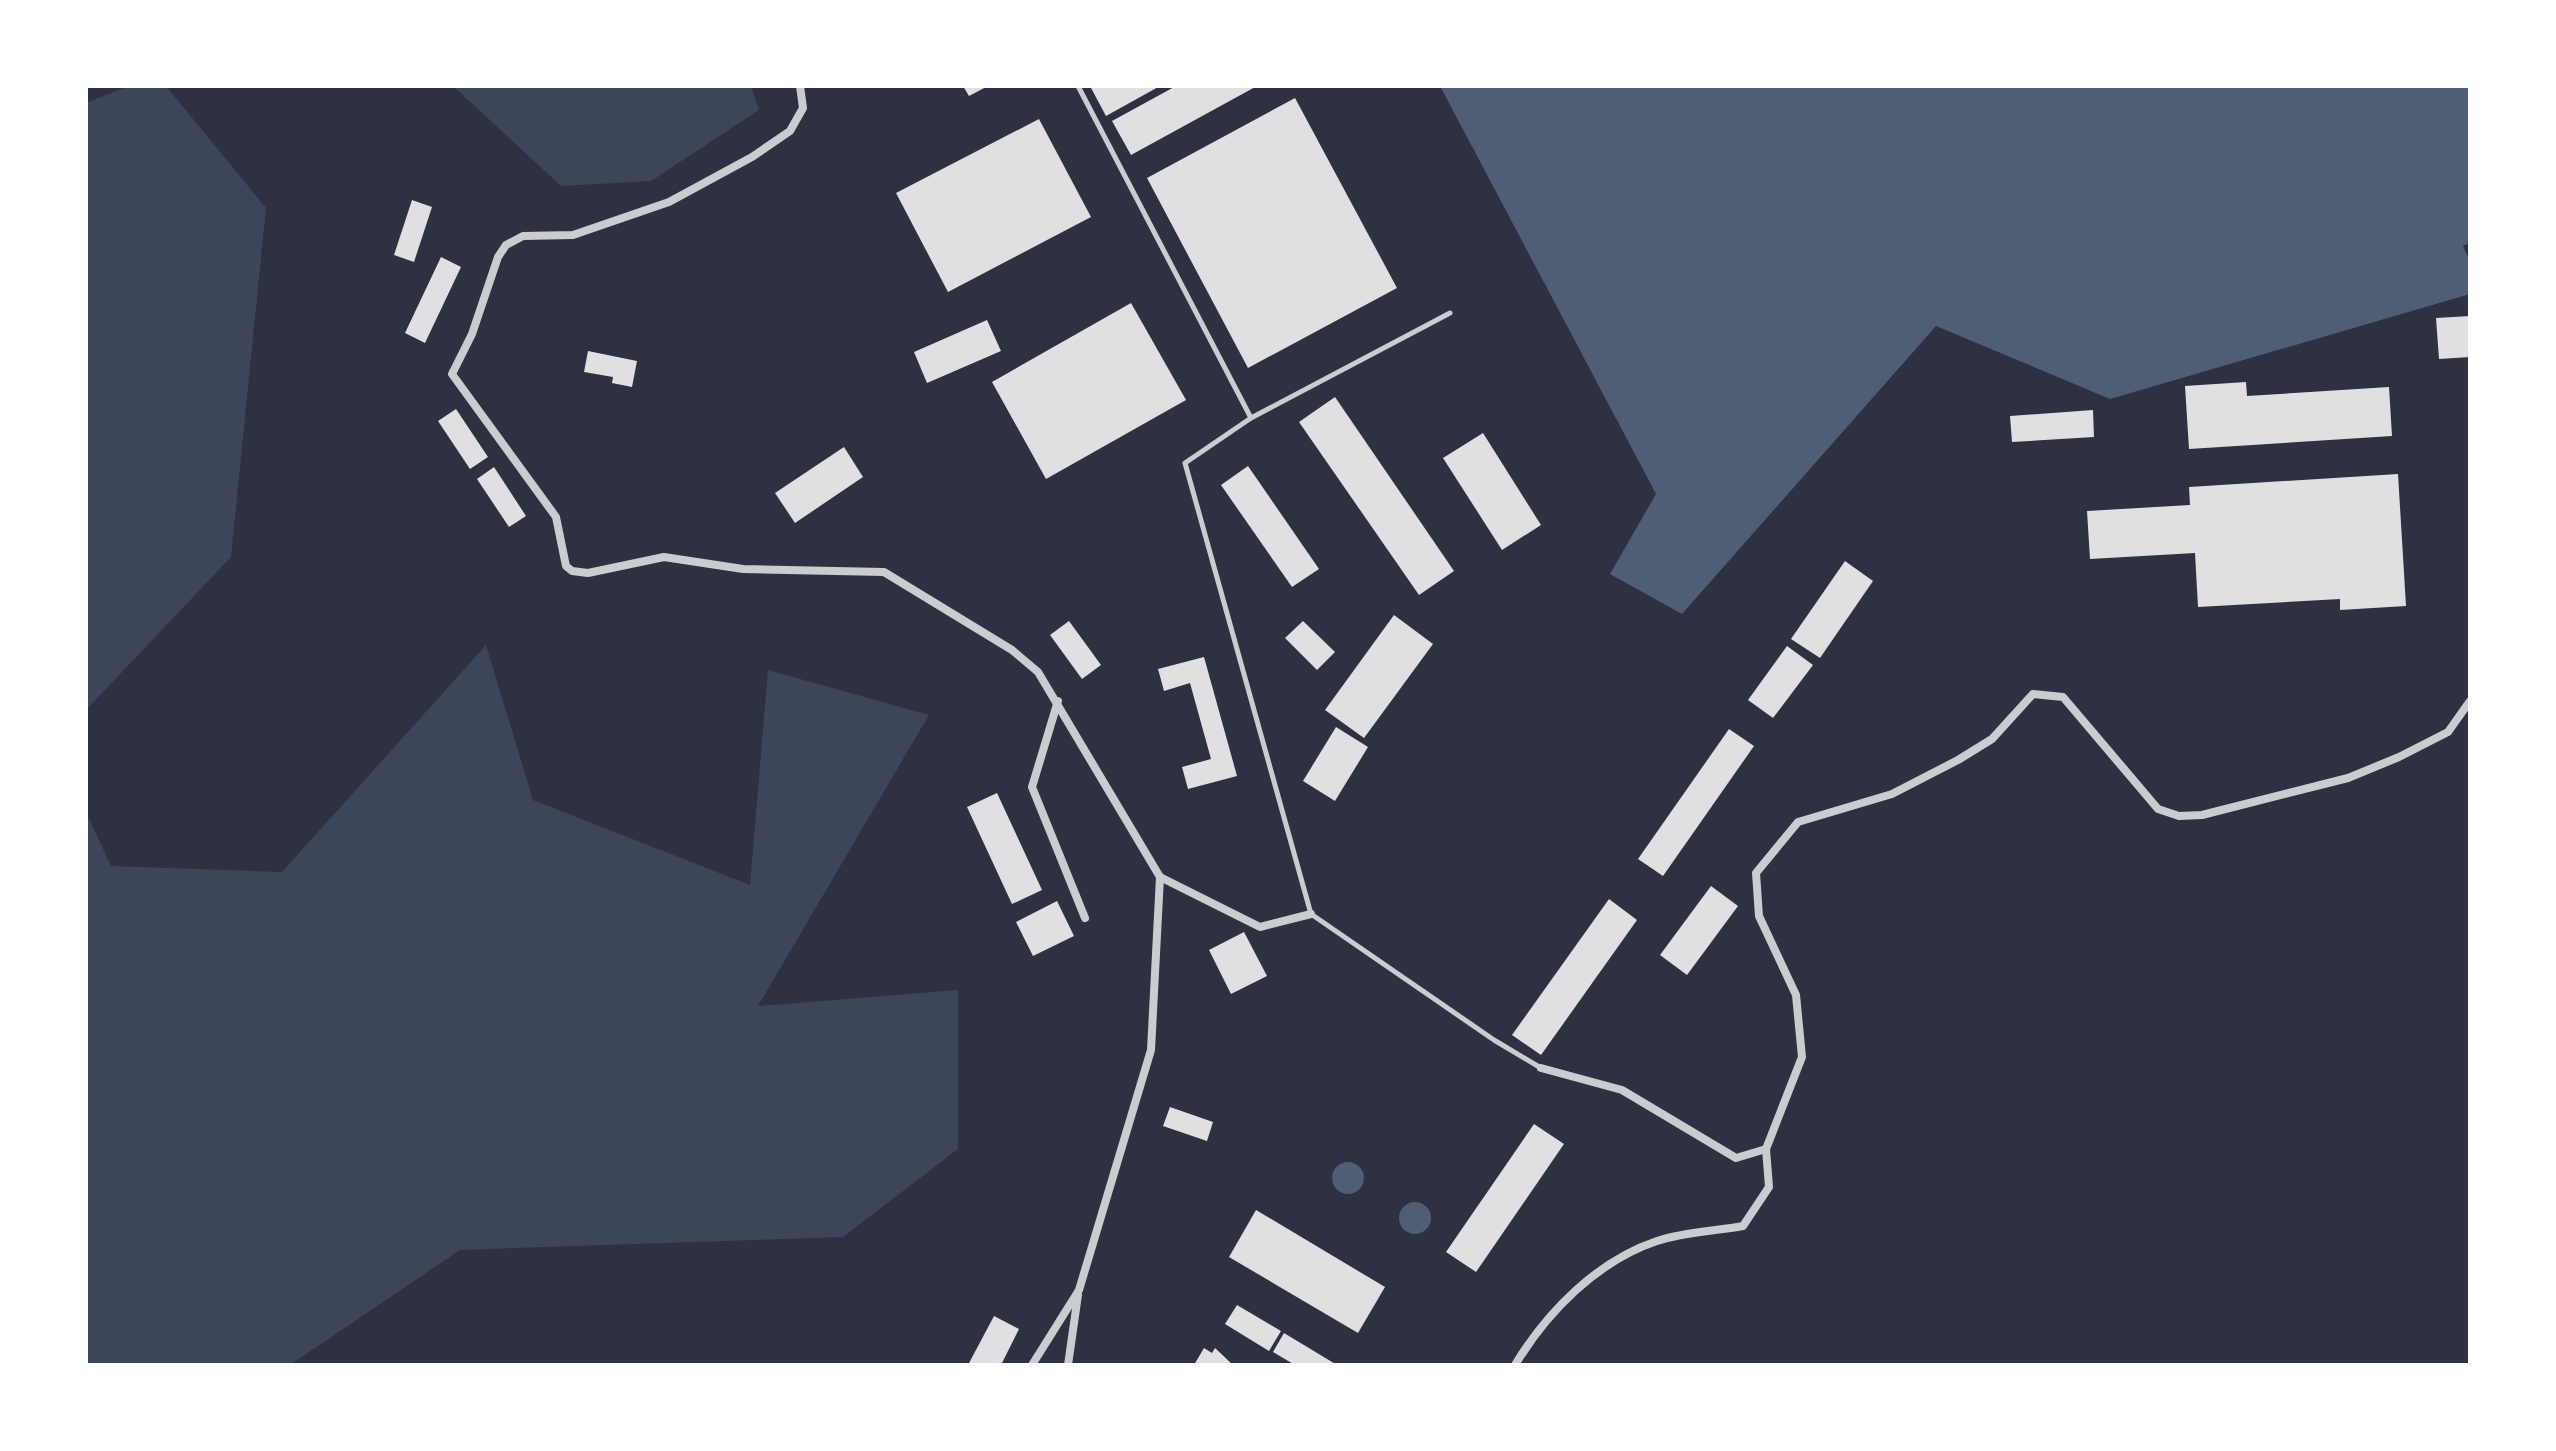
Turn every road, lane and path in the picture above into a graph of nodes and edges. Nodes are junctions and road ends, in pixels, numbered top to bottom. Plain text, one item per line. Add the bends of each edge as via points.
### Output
1 (800, 86) edge
2 (1078, 86) edge
3 (1450, 313) dead end
4 (1251, 418) junction
5 (1058, 701) junction
6 (2470, 701) edge
7 (1160, 877) junction
8 (1311, 914) junction
9 (1085, 918) dead end
10 (1541, 1068) joint
11 (1766, 1149) junction
12 (1079, 1290) junction
13 (1032, 1365) edge
14 (1068, 1365) edge
15 (1515, 1365) edge

1 - 5 street via 803,108 790,131 669,202 573,235 523,236 506,245 454,367 454,380 556,517 563,559 572,571 588,573 664,557 743,569 884,572 1012,650 1038,672
2 - 4 lane
3 - 4 lane
4 - 8 lane via 1185,463
5 - 7 street
5 - 9 street via 1032,787
6 - 11 street via 2448,732 2348,778 2202,815 2179,816 2158,809 2063,697 2033,694 1992,739 1958,760 1892,794 1798,822 1756,873 1759,916 1796,995 1802,1057
7 - 8 street via 1260,927
7 - 12 street via 1151,1050
8 - 10 lane
10 - 11 street via 1622,1090 1736,1158
11 - 15 street via 1769,1187 1743,1226 1657,1240 1595,1272 1530,1340
12 - 13 street
12 - 14 street

